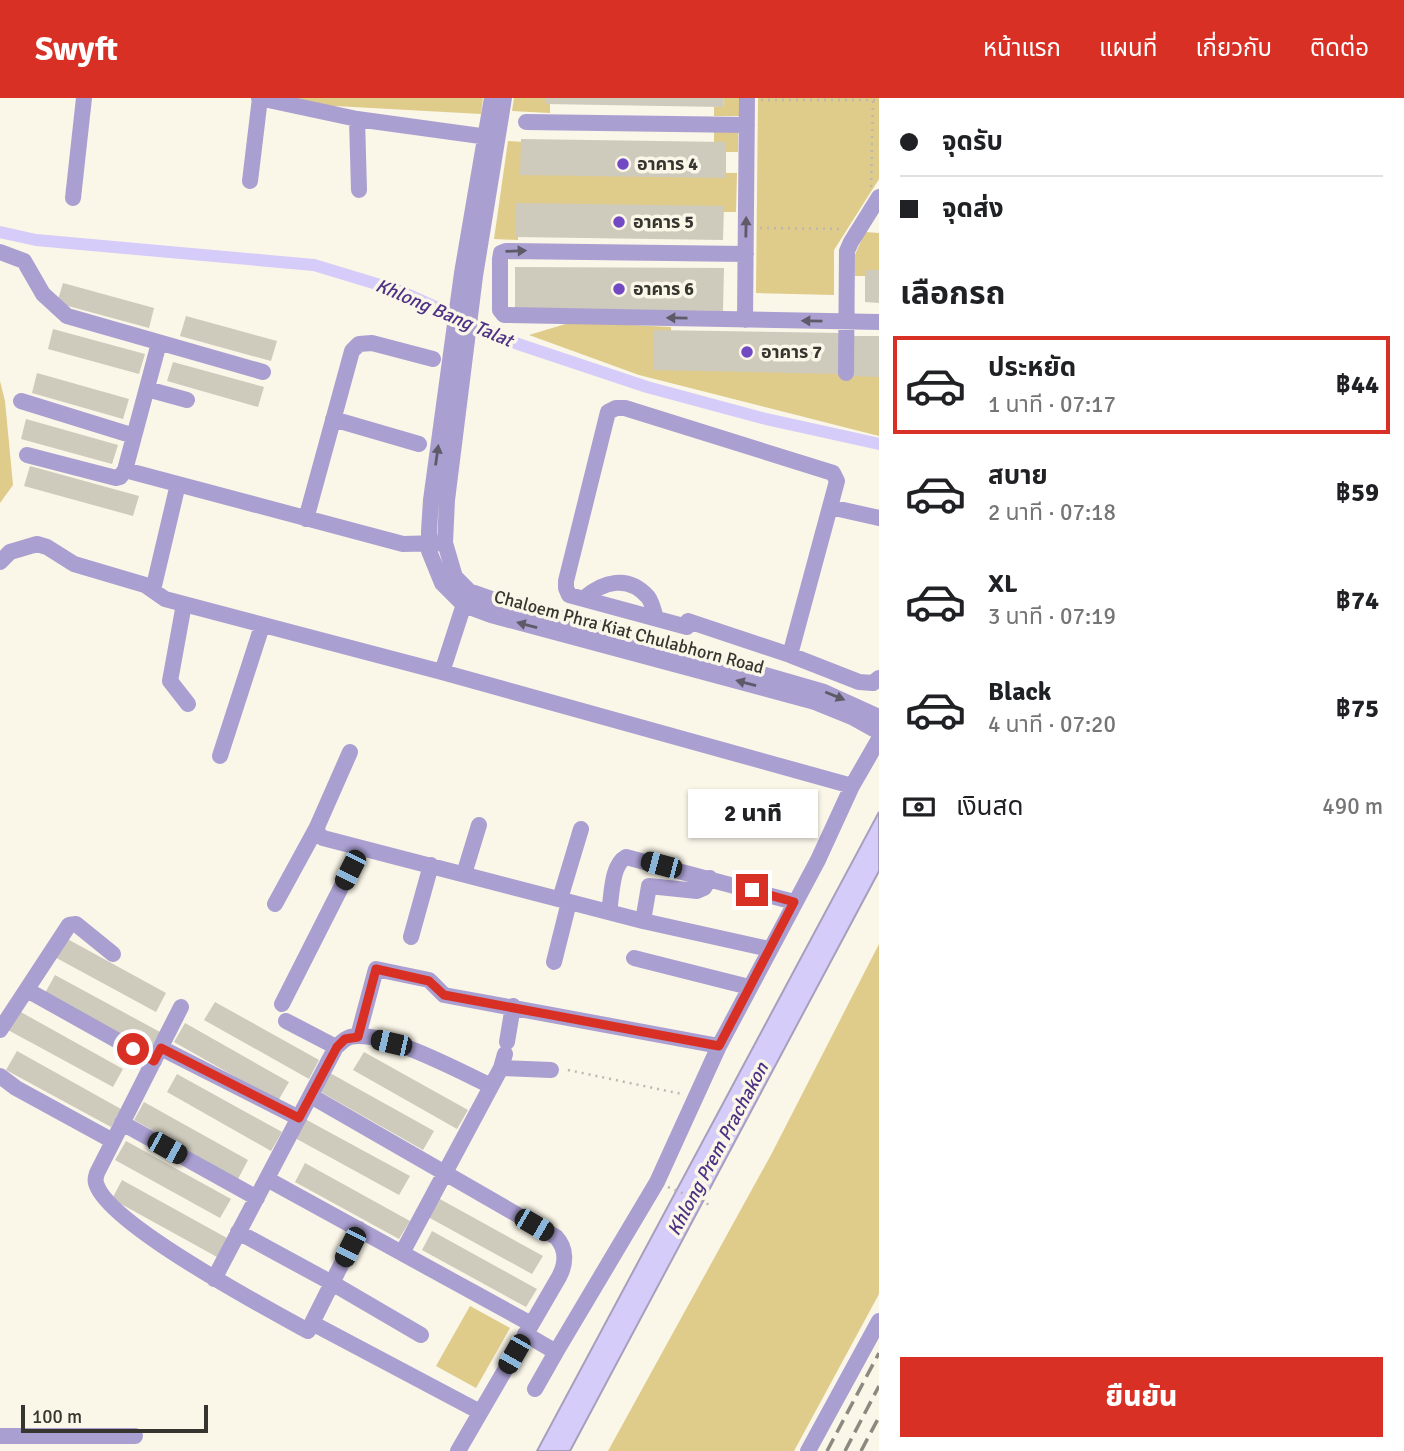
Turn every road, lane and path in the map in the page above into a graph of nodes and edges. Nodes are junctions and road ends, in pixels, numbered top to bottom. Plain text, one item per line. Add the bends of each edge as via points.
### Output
1 (84, 98) edge
2 (260, 98) edge
3 (492, 98) edge
4 (504, 98) edge
5 (747, 99) edge
6 (873, 100) edge
7 (879, 100) edge
8 (357, 120) junction
9 (526, 121) dead end
10 (747, 125) junction
11 (493, 138) junction
12 (250, 181) dead end
13 (359, 190) dead end
14 (73, 198) dead end
15 (875, 203) edge
16 (746, 228) junction
17 (858, 229) junction
18 (0, 252) edge
19 (746, 254) junction
20 (745, 320) junction
21 (846, 321) junction
22 (879, 322) edge
23 (159, 343) junction
24 (433, 359) dead end
25 (263, 372) dead end
26 (846, 373) dead end
27 (147, 389) junction
28 (187, 400) dead end
29 (21, 401) dead end
30 (333, 419) junction
31 (134, 436) junction
32 (419, 444) dead end
33 (27, 455) dead end
34 (125, 470) junction
35 (178, 484) junction
36 (830, 507) junction
37 (879, 518) edge
38 (306, 519) junction
39 (437, 544) junction
40 (0, 562) edge
41 (153, 590) junction
42 (467, 598) junction
43 (583, 598) junction
44 (184, 604) junction
45 (636, 613) junction
46 (656, 618) junction
47 (262, 626) junction
48 (627, 643) junction
49 (790, 655) junction
50 (442, 672) junction
51 (879, 678) edge
52 (188, 704) dead end
53 (879, 717) edge
54 (879, 732) edge
55 (879, 739) edge
56 (350, 752) dead end
57 (220, 756) dead end
58 (852, 786) junction
59 (479, 825) dead end
60 (317, 827) junction
61 (581, 829) dead end
62 (361, 848) junction
63 (431, 865) junction
64 (464, 874) junction
65 (710, 878) junction
66 (564, 900) junction
67 (794, 902) junction
68 (275, 904) dead end
69 (609, 912) junction
70 (643, 921) junction
71 (411, 937) dead end
72 (769, 949) junction
73 (113, 954) dead end
74 (634, 958) dead end
75 (554, 962) dead end
76 (749, 987) junction
77 (27, 990) junction
78 (282, 1004) dead end
79 (513, 1006) junction
80 (181, 1007) dead end
81 (286, 1021) dead end
82 (0, 1030) edge
83 (358, 1037) junction
84 (719, 1046) junction
85 (337, 1047) junction
86 (157, 1054) junction
87 (505, 1055) junction
88 (551, 1070) dead end
89 (568, 1070) dead end
90 (0, 1076) edge
91 (491, 1086) junction
92 (311, 1096) junction
93 (695, 1097) junction
94 (299, 1118) junction
95 (122, 1123) junction
96 (113, 1141) junction
97 (445, 1174) junction
98 (267, 1179) junction
99 (666, 1186) dead end
100 (257, 1198) junction
101 (710, 1205) dead end
102 (359, 1229) junction
103 (238, 1232) junction
104 (402, 1253) junction
105 (214, 1279) junction
106 (332, 1283) junction
107 (879, 1321) edge
108 (312, 1323) junction
109 (528, 1329) junction
110 (421, 1335) dead end
111 (556, 1352) junction
112 (535, 1389) dead end
113 (480, 1412) junction
114 (0, 1436) edge
115 (135, 1436) dead end
116 (458, 1451) edge
117 (808, 1451) edge

1 - 14 street
2 - 8 street
2 - 12 street
3 - 11 street, Chaloem Phra Kiat Chulabhorn Road
4 - 11 street, Chaloem Phra Kiat Chulabhorn Road
5 - 6 path
5 - 10 street
6 - 7 path
6 - 15 path
8 - 11 street
8 - 13 street
9 - 10 street
16 -> 10 street
11 - 39 street, Chaloem Phra Kiat Chulabhorn Road via 468,275 447,500
15 - 17 street
16 - 17 path
16 - 19 street
17 - 21 street via 847,251
18 - 23 street via 24,261 43,294 67,316
19 - 20 street
20 -> 19 street via 504,316 500,310 500,259 506,251
21 -> 20 street
21 - 22 street
21 - 26 street
23 - 25 street
23 - 27 street
24 - 30 street via 372,343 359,344 352,351
27 - 28 street
27 - 31 street
29 - 31 street
30 - 32 street
30 - 38 street
31 - 34 street
33 - 34 street via 116,478
34 - 35 street
35 - 38 street
35 - 41 street
36 - 37 street
36 - 43 street via 837,481 833,473 616,408 608,412 566,581 569,595
36 - 49 street
38 - 39 street via 403,544
39 - 42 street, Chaloem Phra Kiat Chulabhorn Road
40 - 41 street via 10,552 37,544 74,564
41 - 44 street
42 - 48 street, Chaloem Phra Kiat Chulabhorn Road via 500,602
42 - 50 street
43 - 45 street
43 - 46 street via 598,586 613,582 635,587 649,598
44 - 47 street
44 - 52 street via 170,681
45 - 46 street
45 - 48 street
46 - 49 street via 687,627 688,621
47 - 50 street
47 - 57 street
48 -> 53 street, Chaloem Phra Kiat Chulabhorn Road via 824,692
54 -> 48 street, Chaloem Phra Kiat Chulabhorn Road via 815,702
49 - 51 street via 859,682 873,683
50 - 58 street
55 - 58 street
56 - 60 street
58 - 67 street
59 - 64 street
60 - 62 street via 323,838
60 - 68 street
61 - 66 street
62 - 63 street
62 - 78 street
63 - 64 street
63 - 71 street
64 - 66 street
65 - 67 street
65 - 69 street via 626,857 616,869
65 - 70 street via 697,891 649,886
66 - 69 street
66 - 75 street
67 - 72 street
69 - 70 street
70 - 72 street
72 - 76 street
73 - 77 street via 76,924 69,925
74 - 76 street
76 - 84 street
77 - 82 street
77 - 86 street
79 - 83 street via 444,995 429,981 376,969
79 - 84 street
79 - 87 street
80 - 86 street
81 - 85 street
83 - 85 street via 345,1039
83 - 91 street via 403,1046
84 - 93 street
85 - 92 street
86 - 94 street
86 - 95 street
87 - 88 street
87 - 91 street
89 - 93 path
90 - 96 street
91 - 97 street
92 - 94 street
92 - 97 street
93 - 111 street via 657,1182
94 - 98 street
95 - 96 street
95 - 100 street
96 - 105 street via 96,1177 102,1194 128,1221
97 - 104 street
97 - 109 street via 561,1244 563,1268
98 - 100 street
98 - 102 street
99 - 101 path
100 - 103 street
102 - 104 street
102 - 106 street
103 - 105 street
103 - 106 street
104 - 109 street
105 - 108 street via 308,1331
106 - 108 street
106 - 110 street
107 - 117 street
108 - 113 street
109 - 111 street
109 - 113 street
111 - 112 street
113 - 116 street
114 - 115 street

